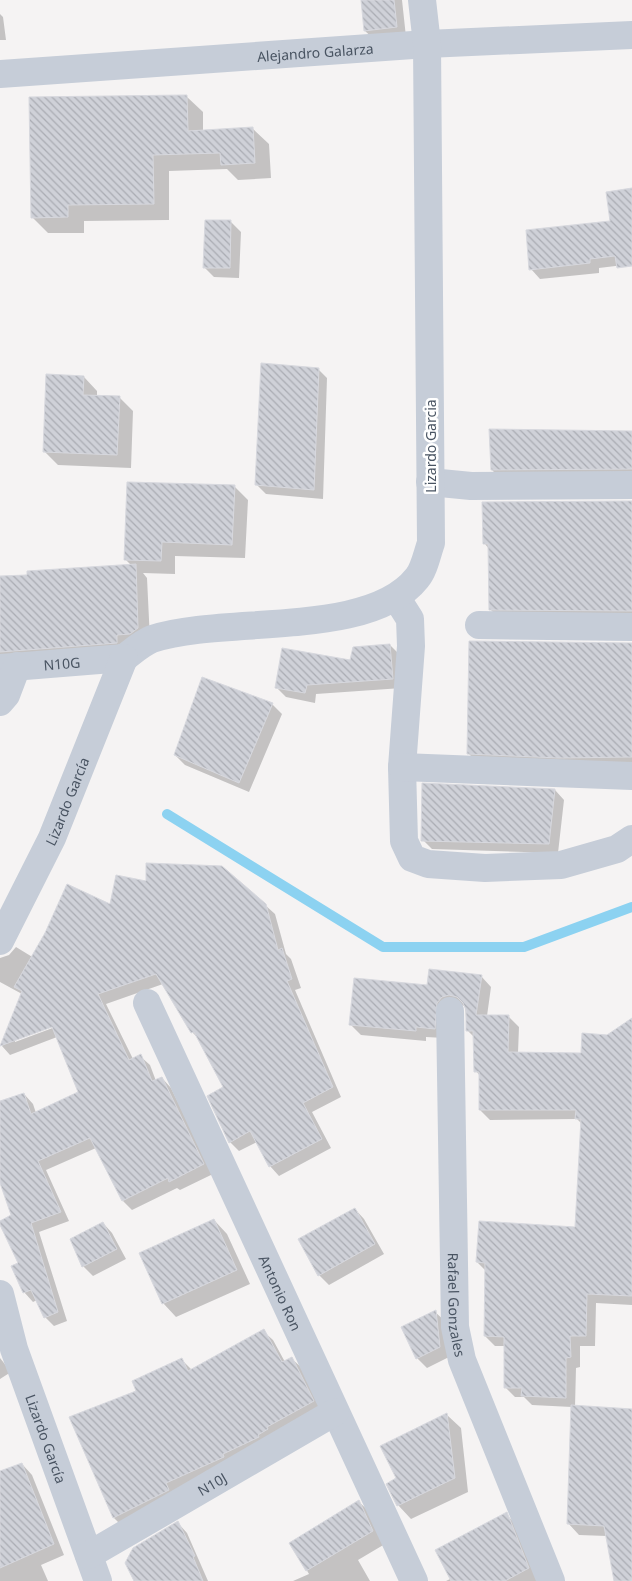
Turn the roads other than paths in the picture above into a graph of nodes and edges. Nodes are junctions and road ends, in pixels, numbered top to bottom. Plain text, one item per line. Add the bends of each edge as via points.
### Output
1 (422, 0) edge
2 (632, 35) edge
3 (427, 44) junction
4 (0, 74) edge
5 (430, 482) junction
6 (632, 485) edge
7 (396, 597) junction
8 (480, 625) dead end
9 (632, 627) edge
10 (124, 658) junction
11 (9, 667) edge
12 (0, 702) edge
13 (402, 767) junction
14 (632, 776) edge
15 (632, 839) edge
16 (0, 941) edge
17 (147, 1003) dead end
18 (450, 1011) dead end
19 (0, 1294) edge
20 (335, 1412) junction
21 (89, 1555) junction
22 (98, 1581) edge
23 (414, 1581) edge
24 (551, 1581) edge

1 - 3 street, Lizardo Garcia
2 - 3 street, Alejandro Galarza
3 - 4 street, Alejandro Galarza
3 - 5 street, Lizardo Garcia
5 - 6 street via 471,486
5 - 7 street, Lizardo Garcia via 431,543 418,578
7 - 10 street, Lizardo Garcia via 374,609 343,616 178,632 150,640
7 - 13 street via 410,619 411,646
8 - 9 street
10 - 11 street, N10G
10 - 16 street, Lizardo García via 52,838
11 - 12 street via 6,695
13 - 14 street
13 - 15 street via 404,841 412,858 428,864 485,868 562,865 617,849
17 - 20 street, Antonio Ron
18 - 24 street, Rafael Gonzales via 456,1327 462,1360
19 - 21 street, Lizardo García via 14,1349
20 - 21 street, N10J
20 - 23 street, Antonio Ron
21 - 22 street, Lizardo García

